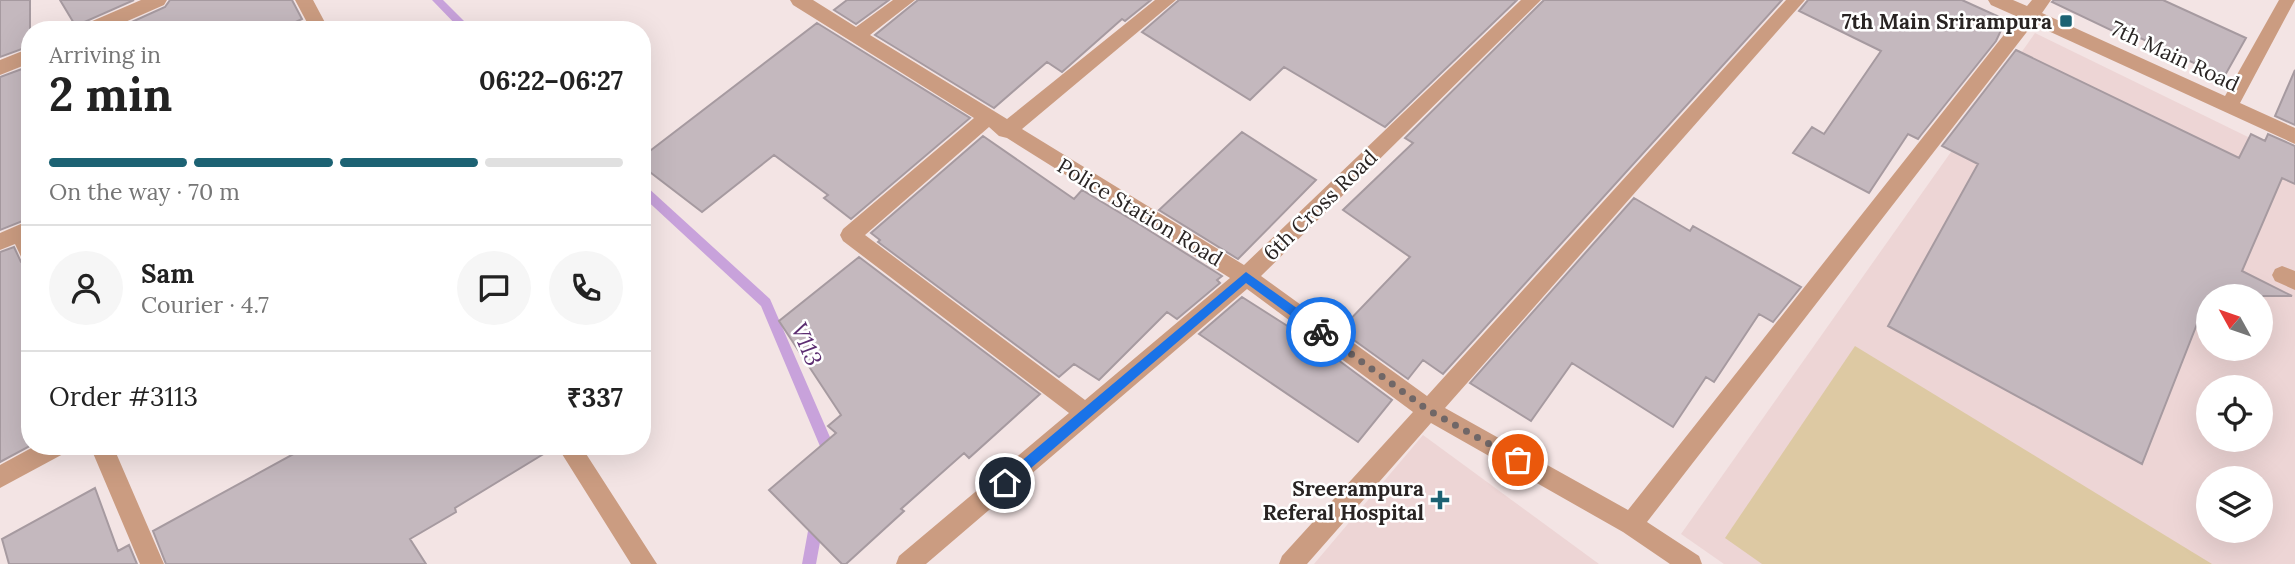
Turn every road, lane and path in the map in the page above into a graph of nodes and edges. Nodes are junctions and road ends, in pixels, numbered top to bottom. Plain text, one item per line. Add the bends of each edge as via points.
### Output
1 (158, 0) edge
2 (304, 0) edge
3 (799, 0) edge
4 (906, 0) edge
5 (1167, 0) edge
6 (1532, 0) edge
7 (1796, 0) edge
8 (1997, 0) edge
9 (2288, 0) edge
10 (2036, 8) edge
11 (110, 21) edge
12 (315, 21) edge
13 (857, 35) junction
14 (21, 59) edge
15 (0, 68) edge
16 (2229, 106) junction
17 (987, 118) junction
18 (1006, 131) junction
19 (2295, 136) edge
20 (21, 232) edge
21 (0, 242) edge
22 (1246, 277) junction
23 (1428, 410) junction
24 (1087, 414) junction
25 (40, 455) edge
26 (105, 455) edge
27 (574, 455) edge
28 (0, 477) edge
29 (1631, 524) junction
30 (152, 564) edge
31 (645, 564) edge
32 (908, 564) edge
33 (1291, 564) edge
34 (1690, 564) edge

1 - 11 street
2 - 12 street
3 - 13 street, Police Station Road
4 - 13 street
5 - 18 street
6 - 22 street, 6th Cross Road
7 - 23 street
8 - 10 street, 7th Main Road
9 - 16 street
10 - 16 street, 7th Main Road
10 - 29 street
13 - 17 street, Police Station Road
14 - 15 street
16 - 19 street, 7th Main Road
17 - 18 street, Police Station Road
17 - 24 street via 850,235
18 - 22 street, Police Station Road
20 - 21 street
22 - 23 street, Police Station Road
22 - 24 street, 6th Cross Road
23 - 29 street, Police Station Road
23 - 33 street
24 - 32 street, 6th Cross Road
25 - 28 street
26 - 30 street
27 - 31 street
29 - 34 street, Police Station Road

